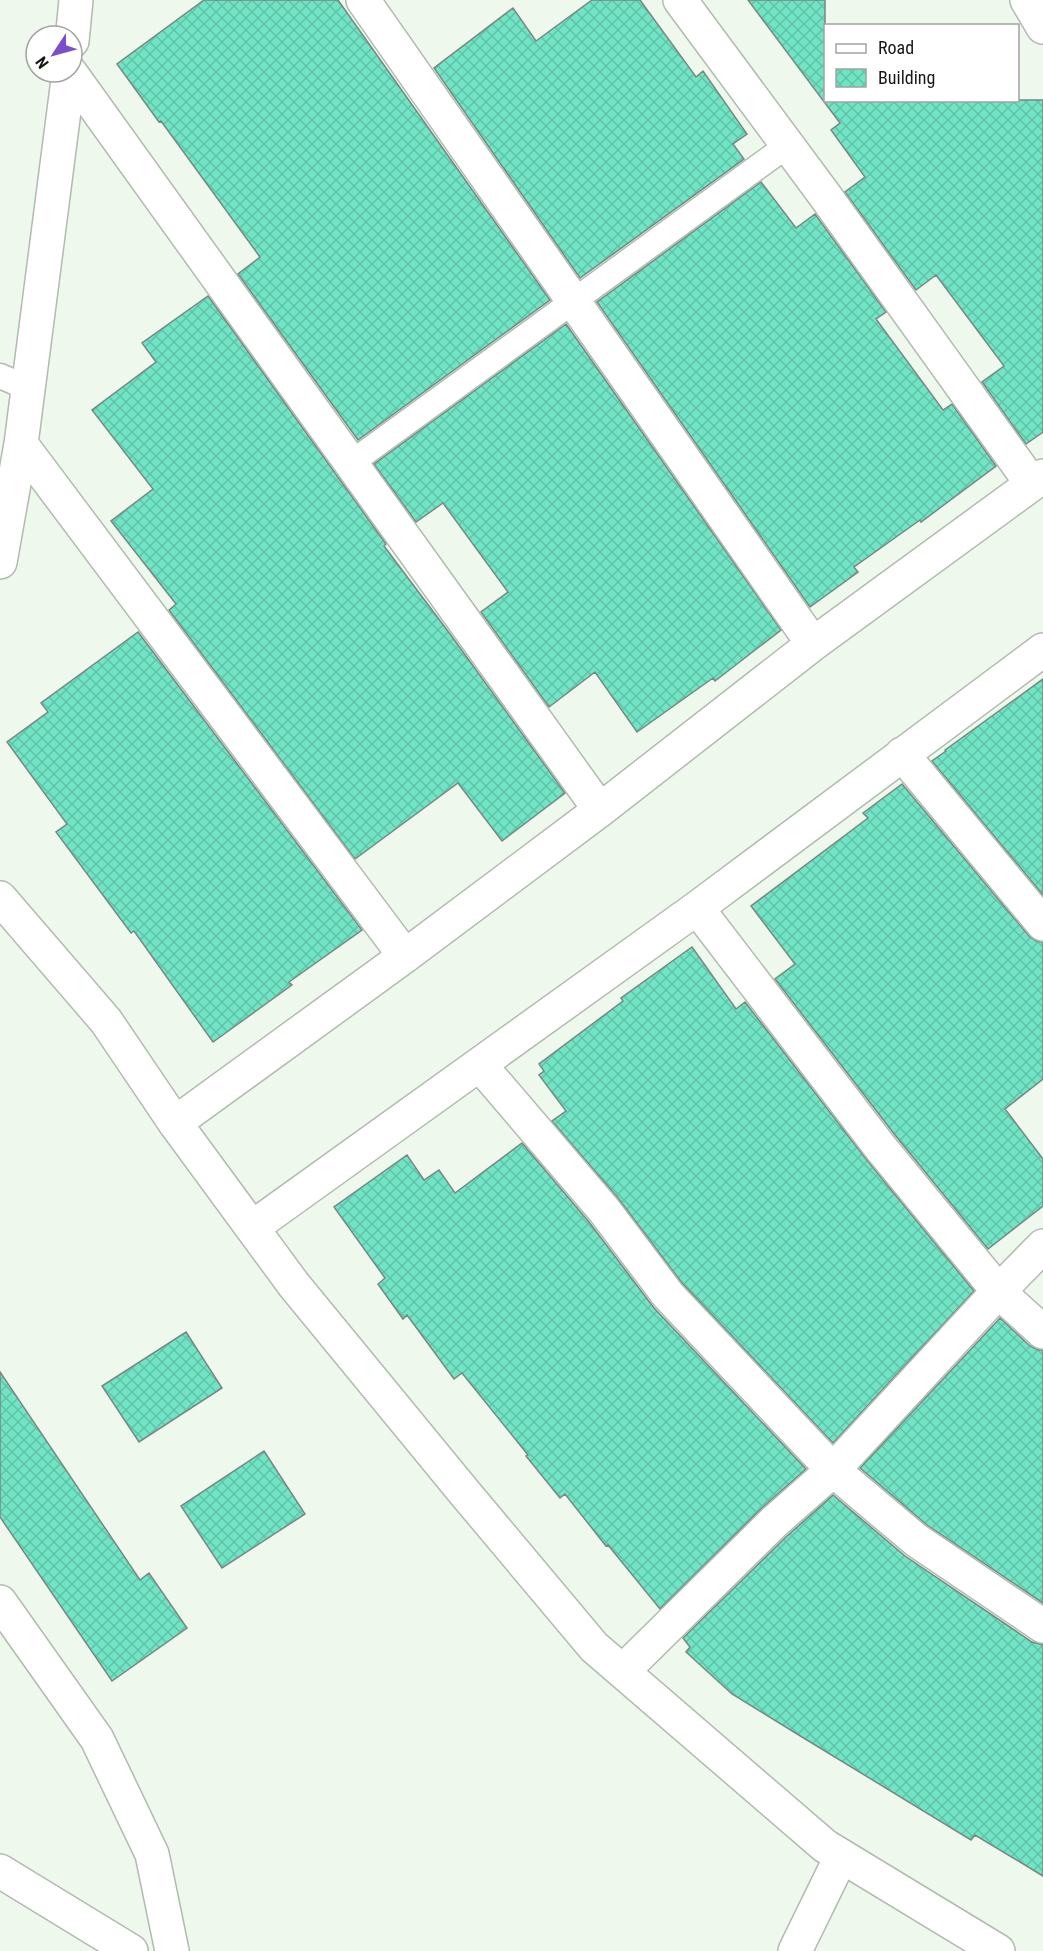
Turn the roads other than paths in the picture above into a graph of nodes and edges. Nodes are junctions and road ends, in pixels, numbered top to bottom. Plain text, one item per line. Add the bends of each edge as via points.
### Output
1 (76, 0) edge
2 (363, 0) edge
3 (680, 0) edge
4 (1027, 0) edge
5 (74, 24) edge
6 (1043, 27) edge
7 (68, 84) edge
8 (79, 84) edge
9 (788, 145) junction
10 (574, 301) junction
11 (14, 382) edge
12 (21, 444) junction
13 (351, 463) junction
14 (1038, 480) edge
15 (0, 562) edge
16 (813, 644) junction
17 (1043, 650) edge
18 (902, 754) junction
19 (600, 810) junction
20 (0, 897) edge
21 (697, 908) junction
22 (1043, 924) edge
23 (405, 956) junction
24 (480, 1065) junction
25 (175, 1123) junction
26 (253, 1227) junction
27 (1043, 1246) edge
28 (999, 1292) junction
29 (1043, 1332) edge
30 (832, 1470) junction
31 (0, 1602) edge
32 (1043, 1626) edge
33 (623, 1671) junction
34 (841, 1857) junction
35 (0, 1871) edge
36 (131, 1951) edge
37 (172, 1951) edge
38 (795, 1951) edge
39 (998, 1951) edge

1 - 5 street
2 - 10 street
3 - 9 street
4 - 6 street
7 - 11 street
8 - 13 street
9 - 10 lane
9 - 14 street
10 - 13 lane
10 - 16 street
11 - 12 street
12 - 15 street
12 - 23 street
13 - 19 street
14 - 16 street
16 - 19 street
17 - 18 street
18 - 21 street
18 - 22 street
19 - 23 street
20 - 25 street via 106,1021
21 - 24 street
21 - 28 street via 880,1147
23 - 25 street
24 - 26 street
24 - 30 street via 604,1210 668,1295
25 - 26 street
26 - 33 street via 294,1285 464,1492 594,1647
27 - 28 street
28 - 29 street
28 - 30 street
30 - 32 street via 916,1540
30 - 33 street
31 - 37 street via 97,1739 152,1854
33 - 34 street
34 - 38 street
34 - 39 street
35 - 36 street

